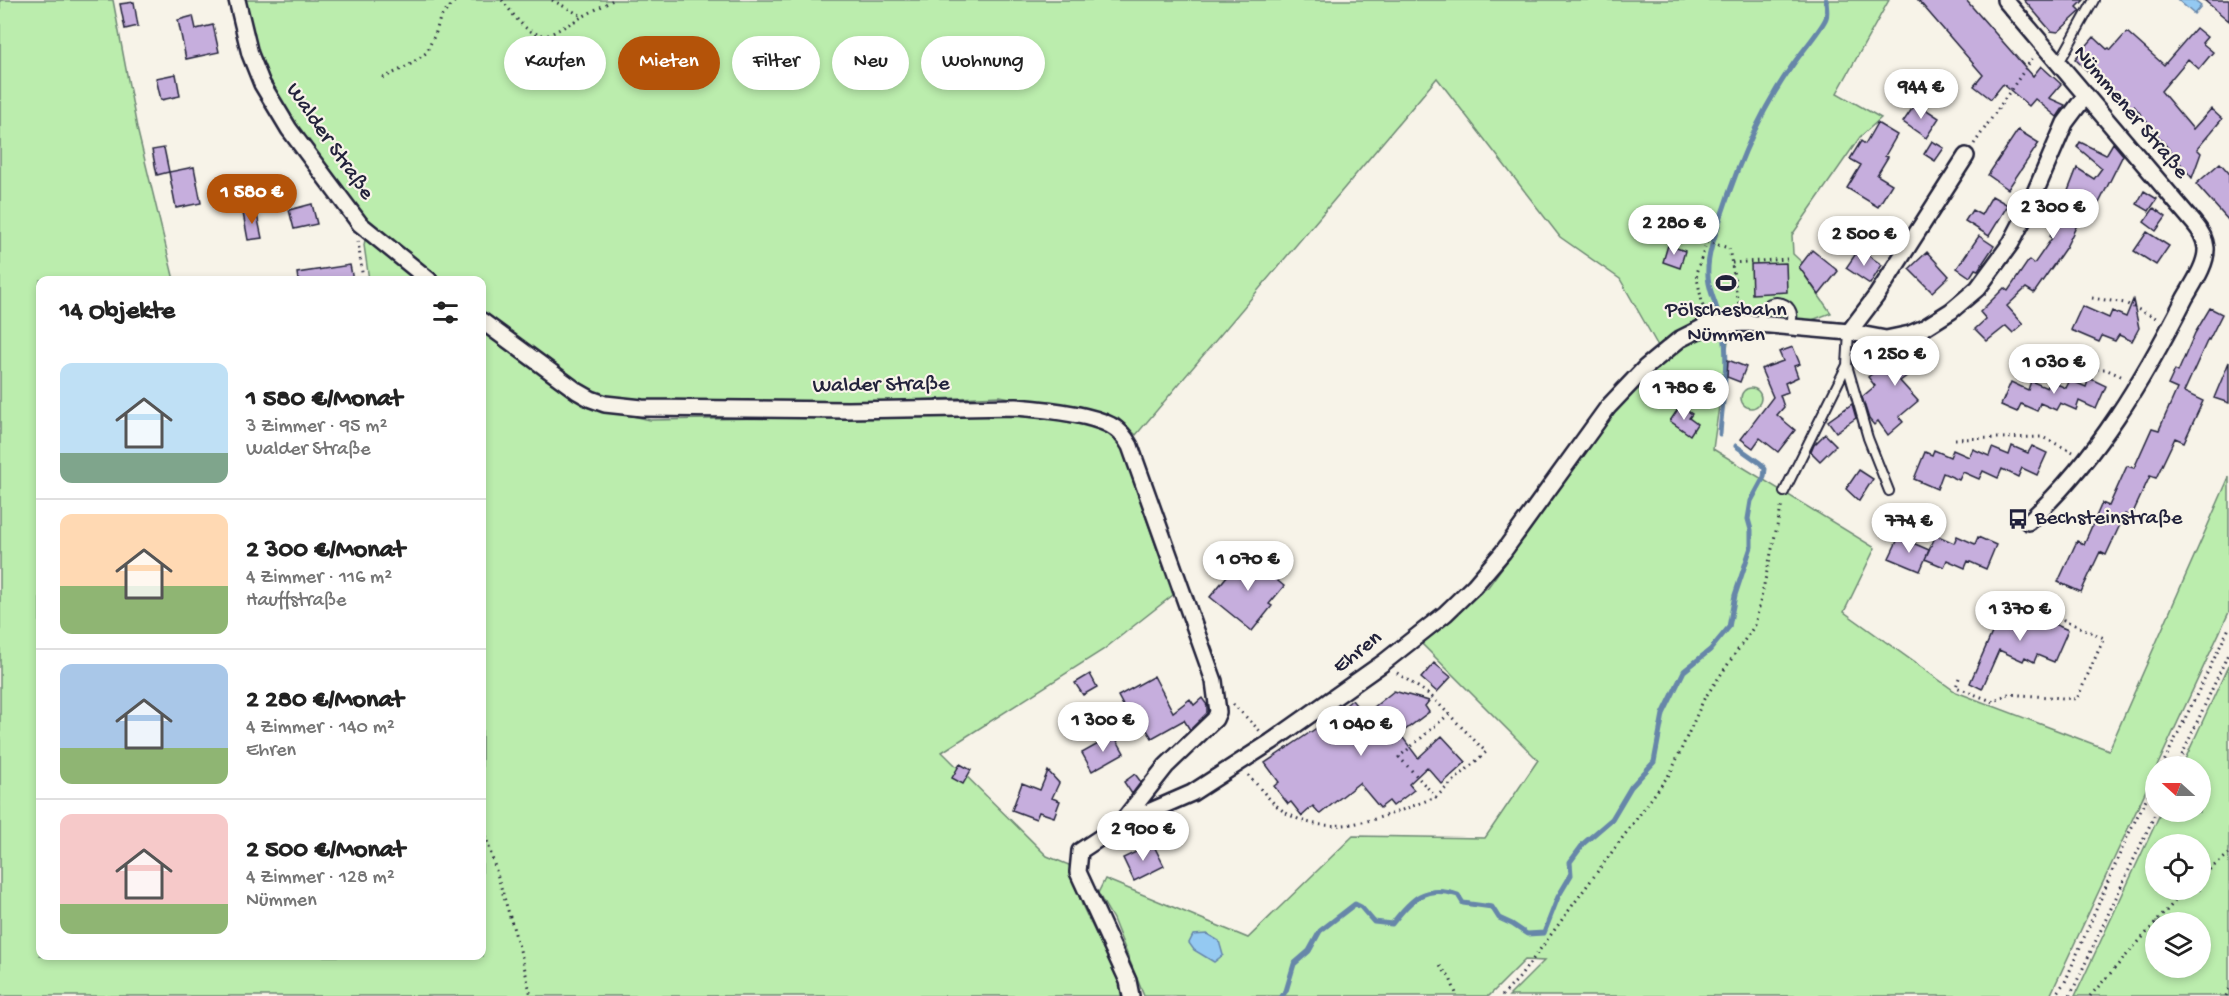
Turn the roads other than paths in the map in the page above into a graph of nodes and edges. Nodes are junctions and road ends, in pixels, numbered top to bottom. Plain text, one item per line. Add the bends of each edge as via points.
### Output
1 (237, 0) edge
2 (2005, 0) edge
3 (2094, 0) edge
4 (2059, 63) junction
5 (2086, 95) junction
6 (1966, 156) road end
7 (424, 276) edge
8 (486, 324) edge
9 (1762, 324) junction
10 (1790, 326) junction
11 (1849, 332) junction
12 (1848, 364) junction
13 (1889, 491) dead end
14 (1784, 492) road end
15 (2028, 522) dead end
16 (1121, 824) junction
17 (1131, 996) edge

1 - 7 street, Walder Straße via 262,84 298,142 360,224
2 - 4 street, Nümmener Straße
3 - 4 lane
4 - 5 street, Nümmener Straße
5 - 11 street via 2065,123 2011,243 1978,288 1951,311 1910,334 1886,339
5 - 15 street, Nümmener Straße via 2200,231 2206,249 2204,262 2171,325 2118,415 2086,458
6 - 11 street
8 - 16 street, Walder Straße via 591,399 618,407 1016,407 1109,424 1130,446 1217,692 1218,712 1166,766
9 - 10 street
9 - 10 lane via 1763,308 1778,302 1791,310
9 - 16 street, Ehren via 1722,324 1680,339 1667,349 1621,392 1503,552 1446,614 1271,742 1192,793
10 - 11 street
11 - 12 lane
12 - 13 lane via 1868,438
12 - 14 lane
16 - 17 street via 1080,851 1078,872 1128,981

